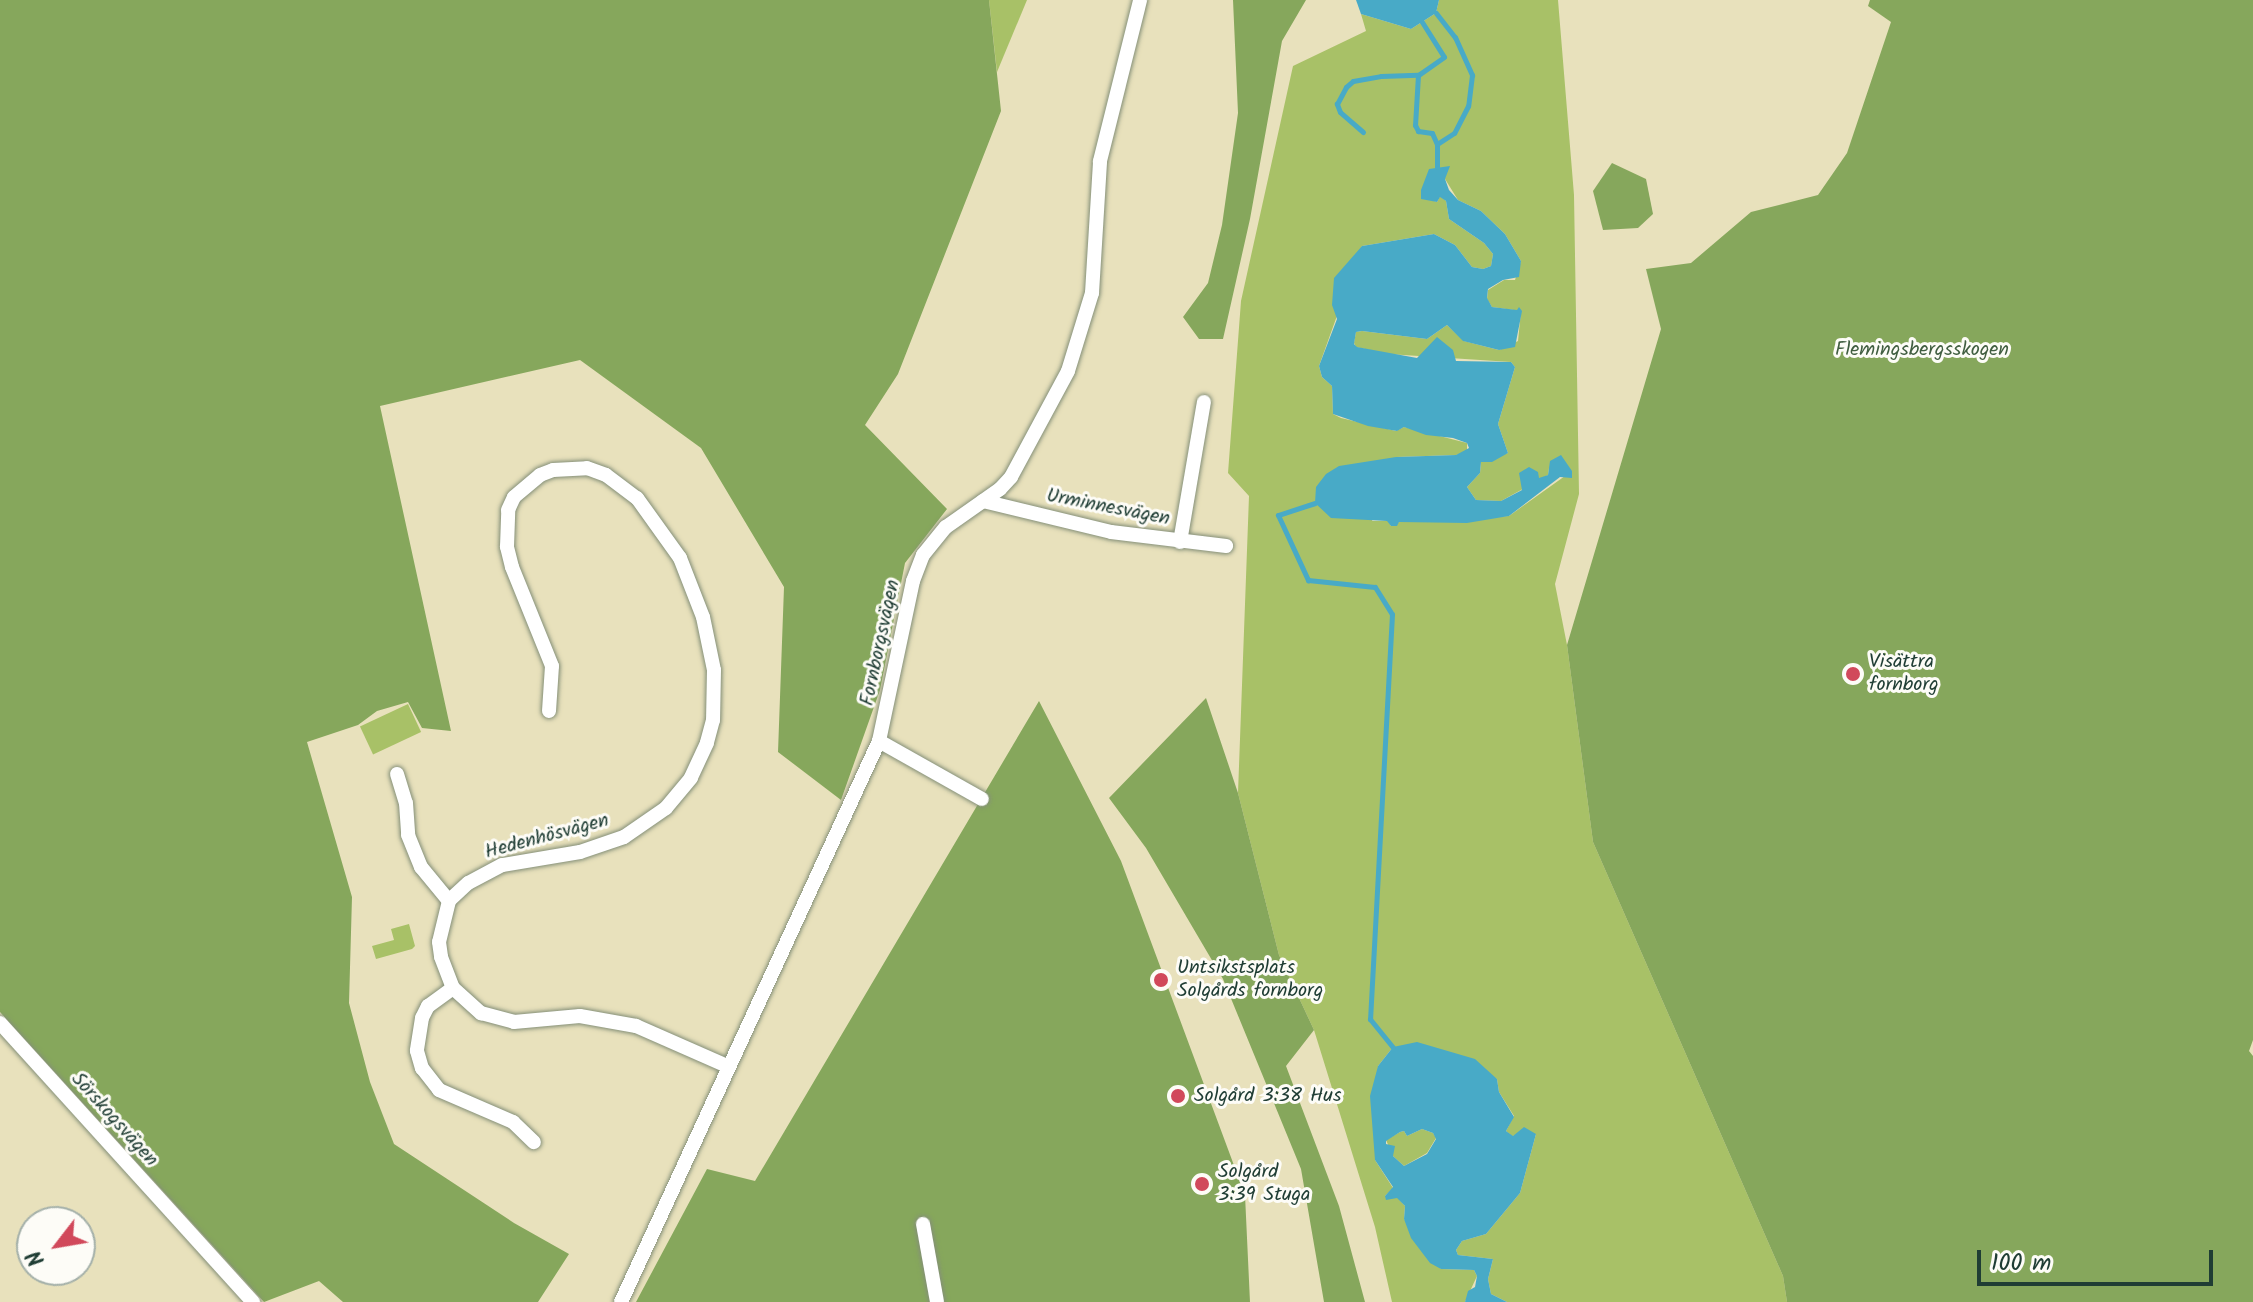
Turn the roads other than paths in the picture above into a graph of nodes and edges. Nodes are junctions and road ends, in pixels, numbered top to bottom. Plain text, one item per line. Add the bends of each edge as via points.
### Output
1 (1140, 0) edge
2 (1204, 402) dead end
3 (983, 501) junction
4 (1180, 542) junction
5 (1226, 546) dead end
6 (549, 711) dead end
7 (879, 741) junction
8 (397, 774) dead end
9 (982, 799) dead end
10 (449, 901) junction
11 (453, 988) junction
12 (0, 1023) edge
13 (727, 1066) junction
14 (534, 1142) dead end
15 (923, 1224) dead end
16 (253, 1302) edge
17 (621, 1302) edge
18 (937, 1302) edge

1 - 3 street, Fornborgsvägen via 1100,161 1092,293 1077,347 1017,466
2 - 4 street
3 - 4 street, Urminnesvägen via 1111,532
3 - 7 street, Fornborgsvägen via 946,527 923,555
4 - 5 street, Urminnesvägen
6 - 10 street, Hedenhösvägen via 552,666 512,567 508,510 514,497 540,475 587,468 637,498 666,533 685,568 714,670 707,743 691,778 666,808 624,837 580,852 502,865 468,883
7 - 9 street
7 - 13 street, Fornborgsvägen
8 - 10 street via 421,867
10 - 11 street via 439,942
11 - 13 street via 481,1013 495,1018 514,1022 580,1016 636,1026
11 - 14 street via 428,1006 422,1018 417,1051 422,1068 439,1090 513,1122
12 - 16 street, Sörskogsvägen
13 - 17 street, Fornborgsvägen
15 - 18 street

